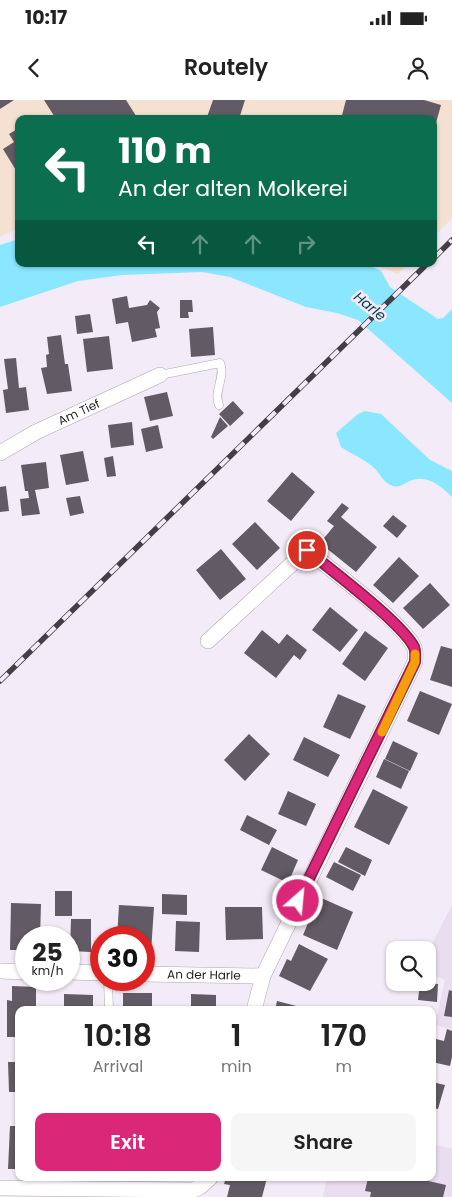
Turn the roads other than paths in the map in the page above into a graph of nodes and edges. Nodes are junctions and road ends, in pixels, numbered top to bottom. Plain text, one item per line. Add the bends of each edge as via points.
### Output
1 (160, 375) joint
2 (219, 405) dead end
3 (0, 453) edge
4 (208, 641) dead end
5 (0, 971) edge
6 (15, 972) edge
7 (155, 974) edge
8 (263, 976) junction
9 (108, 991) edge
10 (108, 1006) edge
11 (255, 1006) edge
12 (204, 1186) edge
13 (0, 1188) edge
14 (109, 1193) edge

1 - 2 lane via 220,364 222,370 216,398
1 - 3 street, Am Tief via 36,432
4 - 8 street via 307,550 390,620 416,649 415,662
5 - 6 street
7 - 8 street, An der Harle
8 - 11 street
9 - 10 lane
12 - 14 street via 193,1190
13 - 14 street

